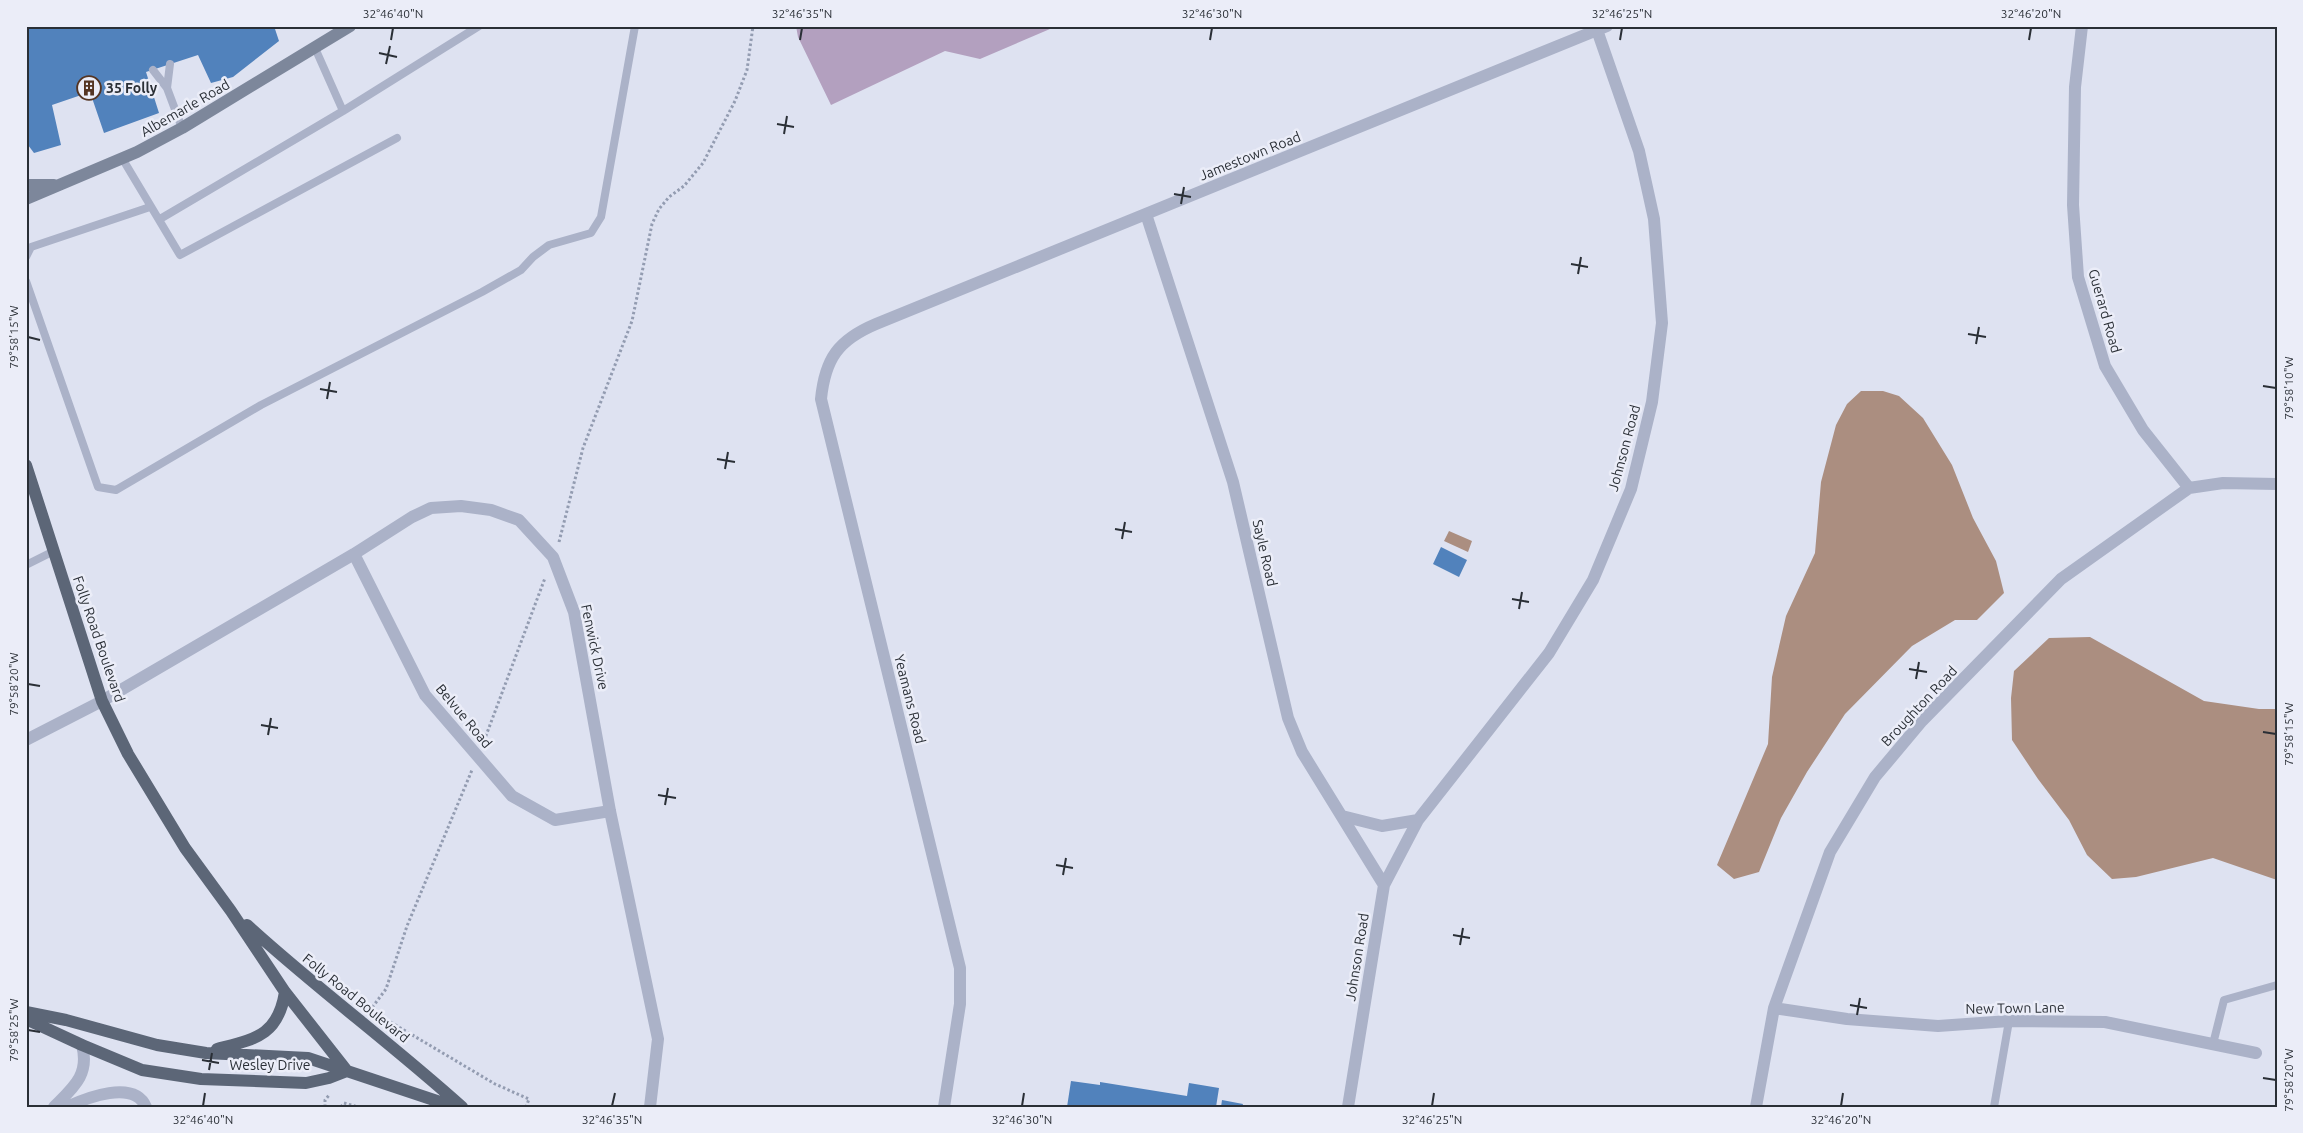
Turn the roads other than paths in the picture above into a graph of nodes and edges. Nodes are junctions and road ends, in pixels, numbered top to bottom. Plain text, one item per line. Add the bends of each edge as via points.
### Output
1 (350, 26) edge
2 (479, 26) edge
3 (635, 26) edge
4 (2082, 26) edge
5 (1602, 28) edge
6 (315, 48) junction
7 (170, 64) dead end
8 (153, 70) dead end
9 (167, 88) junction
10 (343, 111) junction
11 (182, 128) junction
12 (397, 138) dead end
13 (122, 158) junction
14 (26, 185) edge
15 (61, 185) junction
16 (26, 199) edge
17 (150, 207) junction
18 (1146, 214) junction
19 (160, 219) junction
20 (26, 257) edge
21 (26, 281) edge
22 (876, 324) joint
23 (27, 470) edge
24 (2277, 484) edge
25 (2189, 488) junction
26 (54, 551) junction
27 (354, 554) junction
28 (26, 566) edge
29 (102, 701) junction
30 (26, 740) edge
31 (610, 811) junction
32 (1342, 816) junction
33 (1418, 820) junction
34 (1384, 885) junction
35 (231, 911) junction
36 (2277, 985) edge
37 (285, 992) junction
38 (1774, 1008) junction
39 (26, 1012) edge
40 (26, 1019) edge
41 (2009, 1021) junction
42 (2212, 1044) junction
43 (82, 1045) junction
44 (206, 1053) junction
45 (2256, 1053) dead end
46 (347, 1071) junction
47 (54, 1107) edge
48 (67, 1107) edge
49 (146, 1107) edge
50 (454, 1107) edge
51 (462, 1107) edge
52 (650, 1107) edge
53 (944, 1107) edge
54 (1348, 1107) edge
55 (1756, 1107) edge
56 (1994, 1107) edge

1 - 6 street, Albemarle Road
2 - 10 lane
3 - 21 lane via 602,217 591,234 549,245 521,270 261,405 116,490 98,487
4 - 25 street, Guerard Road via 2075,86 2073,195 2078,277 2105,366 2143,430
5 - 18 street, Jamestown Road
5 - 33 street, Johnson Road via 1639,151 1654,219 1662,323 1652,402 1631,489 1593,580 1549,653
6 - 10 lane
6 - 11 street, Albemarle Road
7 - 9 lane
8 - 9 lane
9 - 11 lane
10 - 19 lane
11 - 13 street, Albemarle Road
12 - 19 lane via 180,255
13 - 15 street, Albemarle Road
13 - 17 lane
14 - 15 street
15 - 16 street, Albemarle Road
17 - 19 lane
17 - 20 lane via 31,247
18 - 22 street, Jamestown Road
18 - 32 street, Sayle Road via 1233,482 1288,718 1302,752
22 - 53 street, Yeamans Road via 855,332 838,347 823,376 821,399 960,968 960,1004
23 - 26 main road, Folly Road Boulevard
24 - 25 street, Broughton Road via 2222,482
25 - 38 street, Broughton Road via 2061,579 1922,721 1875,777 1830,852
26 - 28 lane
26 - 29 main road, Folly Road Boulevard
27 - 29 street, Fenwick Drive
27 - 31 street, Belvue Road via 425,695 512,796 555,820
27 - 31 street, Fenwick Drive via 431,508 461,506 491,510 519,520 553,557 574,612
29 - 30 street, Fenwick Drive
29 - 35 main road, Folly Road Boulevard via 128,754 185,848
31 - 52 street, Fenwick Drive via 658,1039
32 - 33 street via 1382,826
32 - 34 street, Sayle Road
33 - 34 street, Johnson Road
34 - 54 street, Johnson Road
35 - 37 main road, Folly Road Boulevard
35 - 51 main road, Folly Road Boulevard via 293,967 407,1058
36 - 42 lane via 2224,1000
37 - 44 main road via 276,1024 242,1042
37 - 46 main road, Folly Road Boulevard
38 - 41 street, New Town Lane via 1847,1019 1938,1026
38 - 55 street, Broughton Road
39 - 44 main road, Wesley Drive via 157,1045
40 - 43 main road, Wesley Drive
41 - 42 street, New Town Lane via 2105,1022
41 - 56 lane
42 - 45 street, New Town Lane
43 - 46 main road, Wesley Drive via 142,1070 201,1079 306,1083
43 - 47 street via 86,1058 77,1084
44 - 46 main road, Wesley Drive via 308,1058
46 - 50 main road
48 - 49 street via 85,1098 115,1092 132,1094

